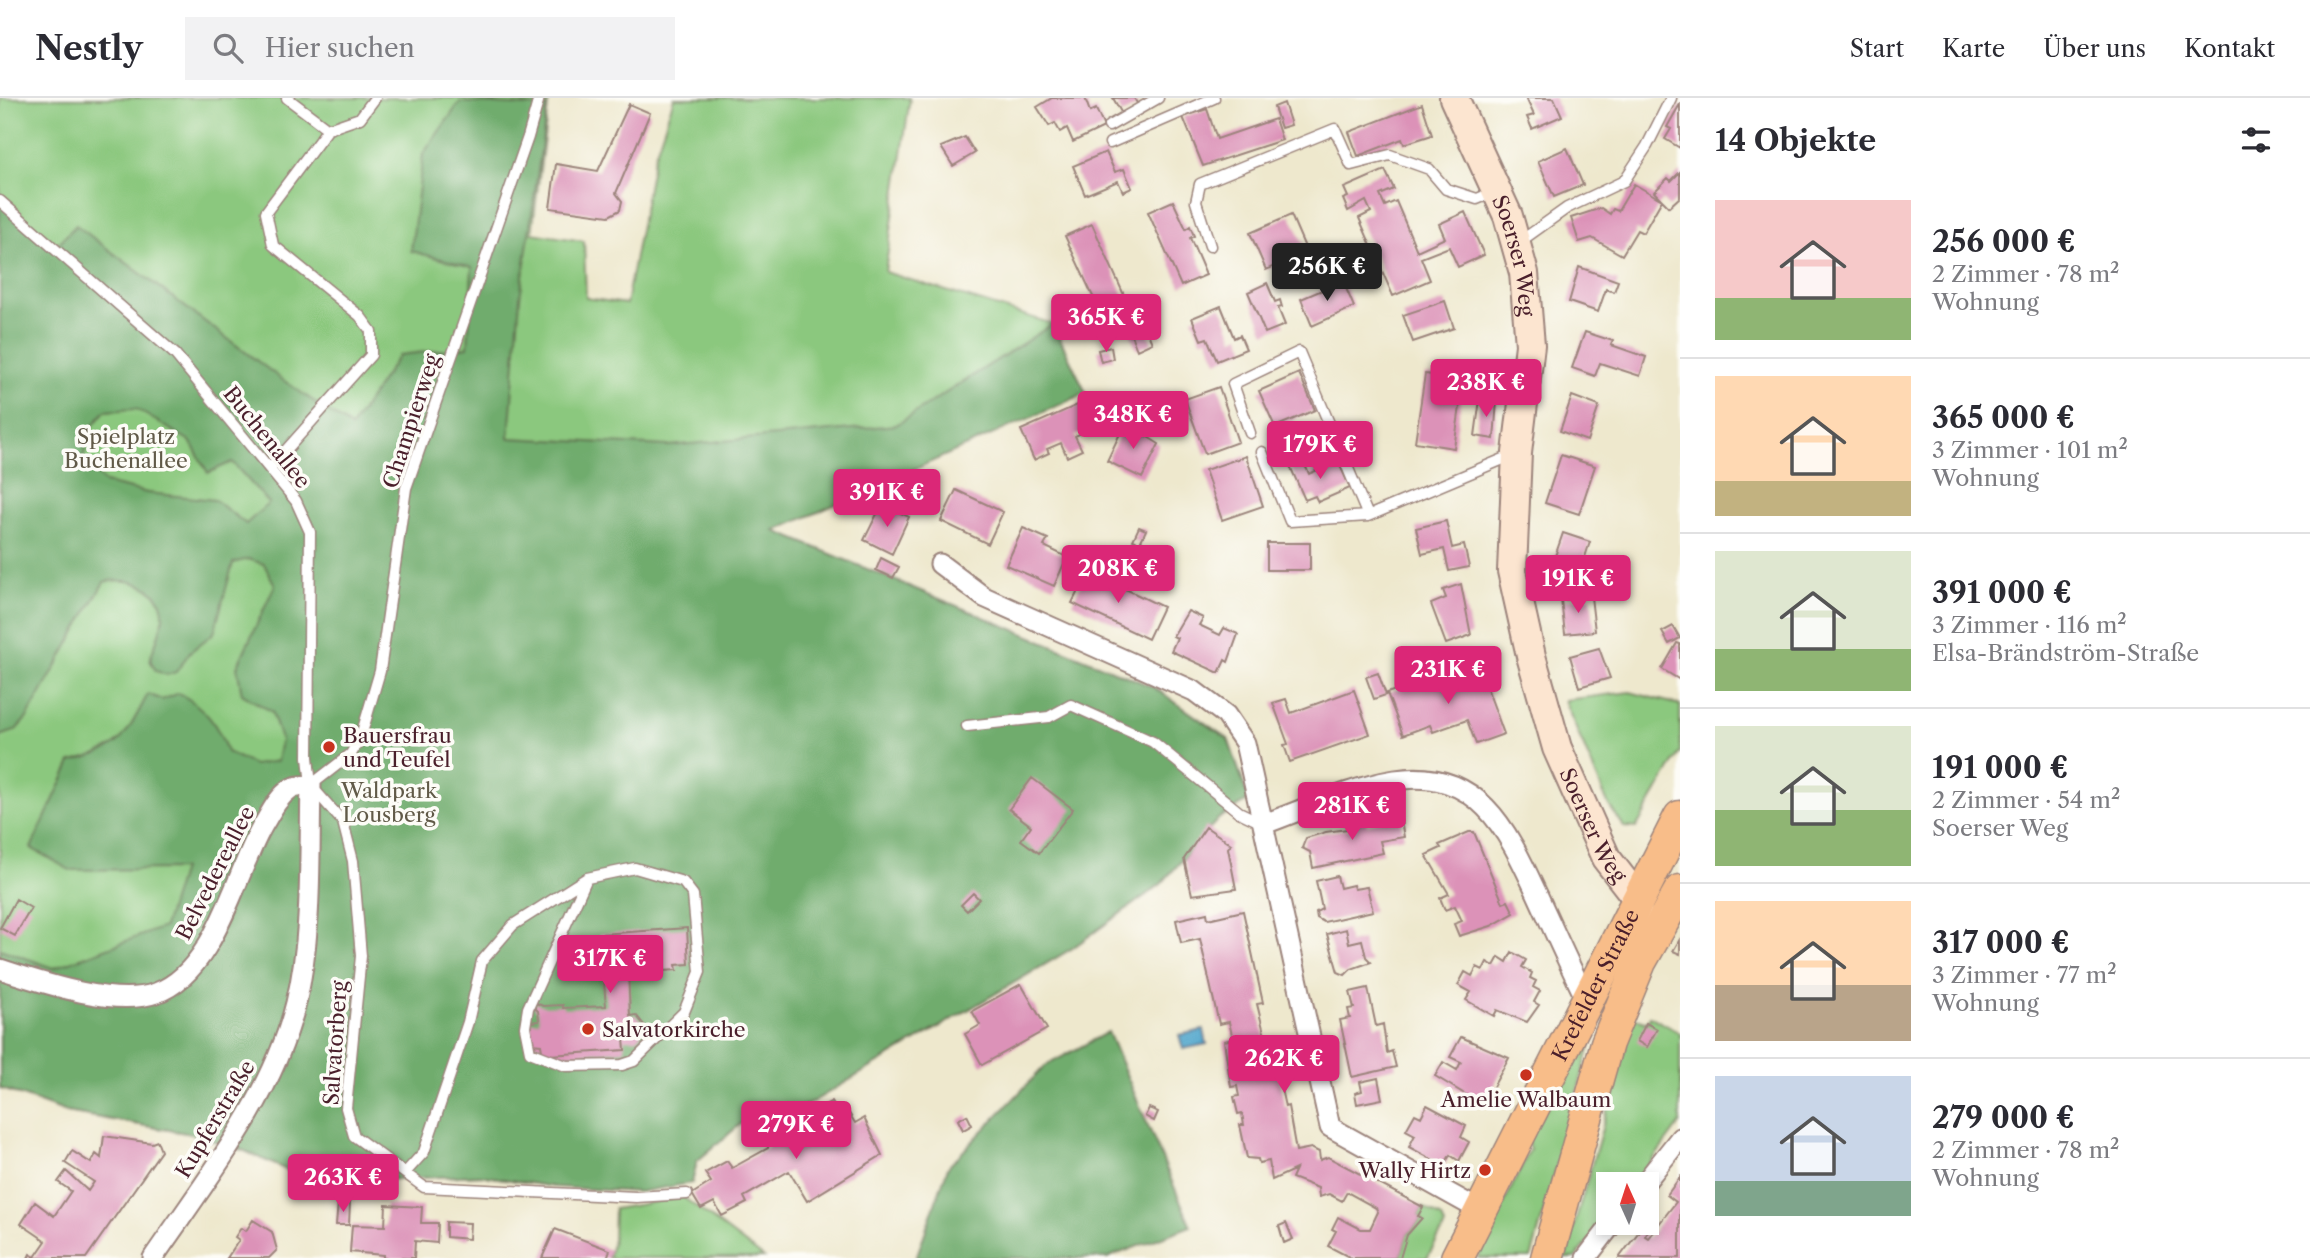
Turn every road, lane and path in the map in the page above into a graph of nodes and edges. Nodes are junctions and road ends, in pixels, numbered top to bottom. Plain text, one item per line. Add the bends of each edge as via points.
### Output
1 (287, 98) edge
2 (375, 98) edge
3 (539, 98) edge
4 (1158, 98) edge
5 (1214, 98) edge
6 (1454, 98) edge
7 (1671, 98) edge
8 (1109, 126) dead end
9 (328, 129) junction
10 (1110, 143) dead end
11 (1498, 190) junction
12 (0, 201) edge
13 (1518, 243) junction
14 (1210, 246) dead end
15 (1250, 433) dead end
16 (1262, 452) dead end
17 (1517, 453) junction
18 (270, 468) junction
19 (1368, 516) junction
20 (940, 564) dead end
21 (967, 726) dead end
22 (311, 785) junction
23 (1680, 817) edge
24 (1264, 824) junction
25 (587, 878) junction
26 (1680, 891) edge
27 (1637, 898) junction
28 (1640, 962) junction
29 (0, 969) edge
30 (1587, 1001) junction
31 (1680, 1138) edge
32 (1653, 1172) edge
33 (405, 1173) junction
34 (687, 1194) dead end
35 (1481, 1211) junction
36 (1603, 1236) edge
37 (153, 1258) edge
38 (1457, 1258) edge
39 (1547, 1258) edge
40 (1586, 1258) edge

1 - 9 lane
2 - 9 lane via 360,118
3 - 22 lane, Champierweg via 406,488 380,671 361,736 351,754
4 - 8 lane
5 - 10 lane
6 - 11 street, Soerser Weg
7 - 13 lane via 1624,181 1567,208
9 - 18 lane via 266,212 273,245 360,316 371,331 371,355
11 - 13 street, Soerser Weg
11 - 14 lane via 1477,199 1446,189 1429,169 1391,155 1351,165 1335,130 1200,184 1196,202
12 - 18 lane, Buchenallee via 175,354
13 - 17 street, Soerser Weg via 1530,345
15 - 19 lane via 1233,384 1299,352
16 - 19 lane via 1290,521
17 - 19 lane
17 - 27 street, Soerser Weg via 1512,571 1534,668 1557,748 1584,810 1606,858
18 - 22 lane, Buchenallee via 296,501 310,532
20 - 24 street via 984,597 1194,691 1226,715 1245,743
21 - 24 lane via 1049,717 1070,705 1153,742 1239,812
22 - 29 street, Belvedereallee via 292,787 275,805 252,845 214,934 187,974 155,994 111,998
22 - 33 lane, Salvatorberg via 343,822 352,861 361,956 346,1108 354,1136
22 - 37 street, Kupferstraße via 307,930 296,1003 270,1077
23 - 27 main road, Krefelder Straße
24 - 30 street via 1375,784 1399,780 1426,780 1473,796 1491,809 1511,838
24 - 35 street via 1330,1127
25 - 25 lane via 635,868 683,882 693,895 700,972 684,1012 634,1061 622,1065 566,1066 542,1057 530,1052 524,1027 546,964
25 - 33 lane via 513,925 482,961 468,1022 424,1152
26 - 28 main road, Krefelder Straße
27 - 28 street, Krefelder Straße
27 - 30 main road, Krefelder Straße
28 - 39 main road, Krefelder Straße via 1607,1043
30 - 35 main road, Krefelder Straße
31 - 32 street
33 - 34 lane, Salvatorberg via 424,1187 636,1198
35 - 38 main road, Krefelder Straße
36 - 40 street

